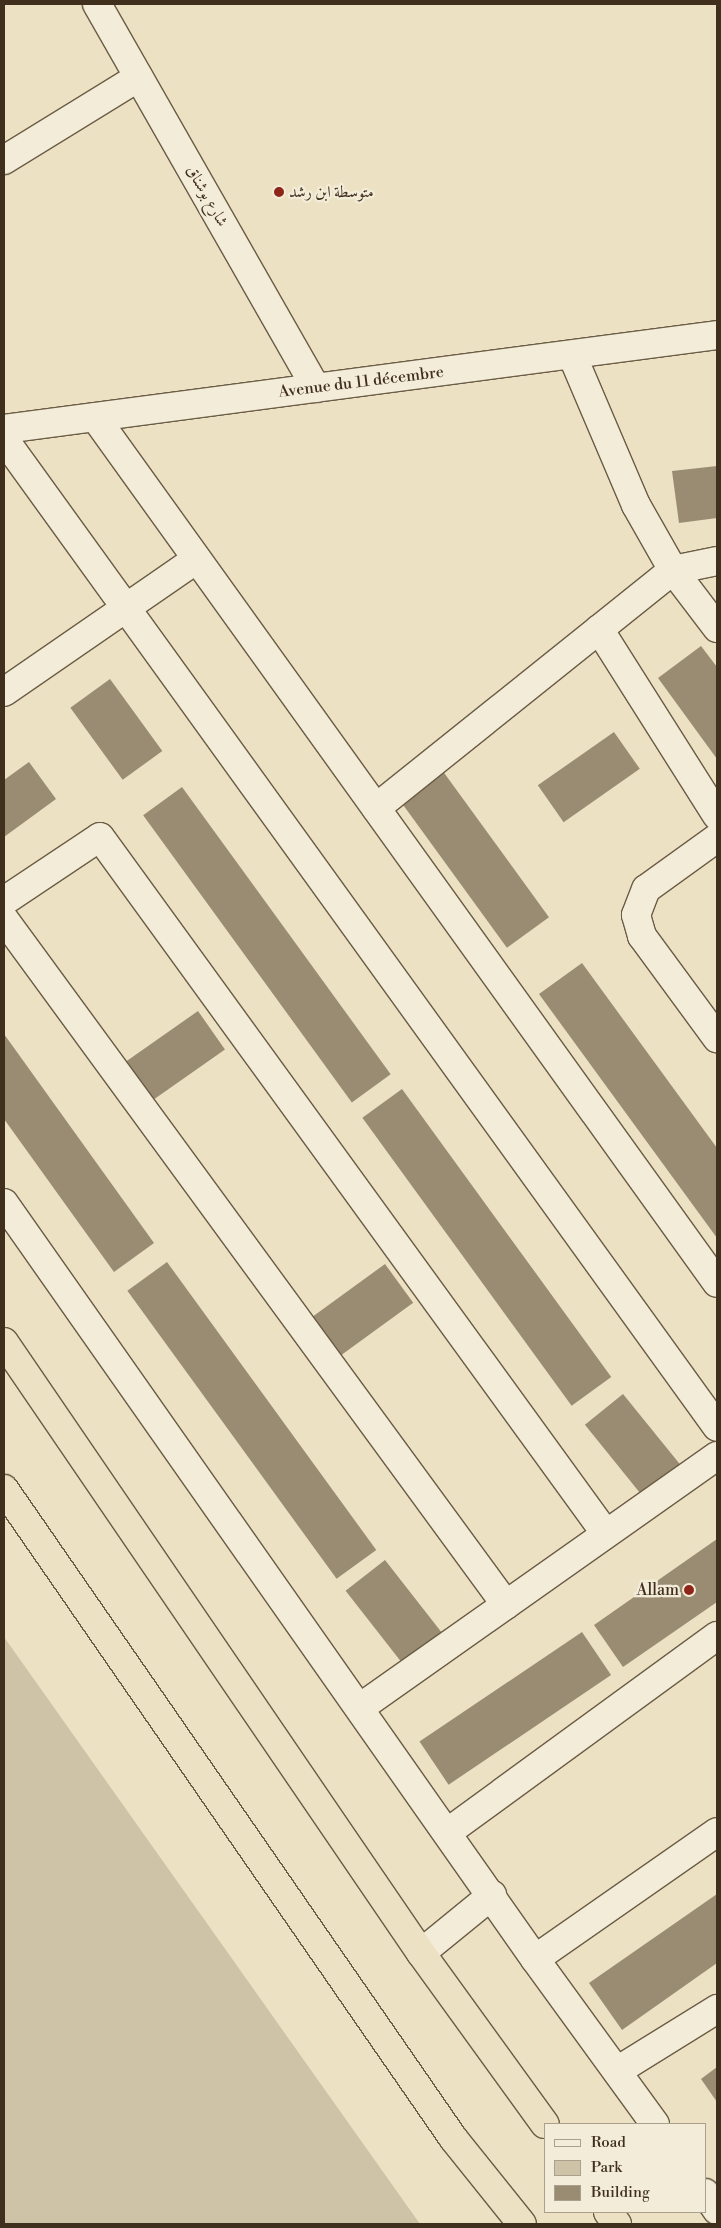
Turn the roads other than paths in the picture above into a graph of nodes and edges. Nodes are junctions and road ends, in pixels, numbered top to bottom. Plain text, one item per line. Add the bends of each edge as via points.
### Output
1 (102, 5) edge
2 (139, 77) junction
3 (4, 160) edge
4 (717, 336) edge
5 (572, 355) junction
6 (316, 388) junction
7 (95, 417) junction
8 (4, 429) edge
9 (4, 439) edge
10 (197, 559) junction
11 (717, 561) edge
12 (673, 570) junction
13 (126, 608) junction
14 (714, 620) edge
15 (599, 629) junction
16 (4, 692) edge
17 (376, 808) junction
18 (717, 816) edge
19 (717, 838) edge
20 (4, 901) edge
21 (4, 919) edge
22 (717, 1038) edge
23 (4, 1203) edge
24 (717, 1283) edge
25 (4, 1342) edge
26 (717, 1427) edge
27 (717, 1456) edge
28 (4, 1489) edge
29 (606, 1534) junction
30 (506, 1605) junction
31 (717, 1636) edge
32 (361, 1707) junction
33 (448, 1832) junction
34 (717, 1832) edge
35 (492, 1895) junction
36 (421, 1953) junction
37 (535, 1959) junction
38 (717, 2009) edge
39 (617, 2071) junction
40 (544, 2123) edge
41 (654, 2123) edge
42 (706, 2194) edge
43 (717, 2210) edge
44 (609, 2213) edge
45 (522, 2224) edge
46 (617, 2224) edge

1 - 2 street, شارع بوشناق
2 - 3 street
2 - 6 street, شارع بوشناق
4 - 5 street, Avenue du 11 décembre
5 - 6 street, Avenue du 11 décembre
5 - 12 street via 636,505
6 - 7 street, Avenue du 11 décembre
7 - 8 street, Avenue du 11 décembre
7 - 10 street
9 - 13 street
10 - 13 street
10 - 17 street
11 - 12 street
12 - 14 street
12 - 15 street
13 - 16 street
13 - 26 street
15 - 17 street
15 - 18 street
17 - 24 street
19 - 22 street via 646,888 636,915 642,936
20 - 29 street via 100,837
21 - 30 street
23 - 32 street
25 - 36 highway
27 - 29 street
28 - 45 highway via 453,2138
29 - 30 street
30 - 32 street
31 - 33 street
32 - 33 street
33 - 35 street
34 - 37 street
35 - 36 street
35 - 37 street
36 - 40 highway
37 - 39 street
38 - 39 street
39 - 41 street
42 - 43 street
44 - 46 highway

